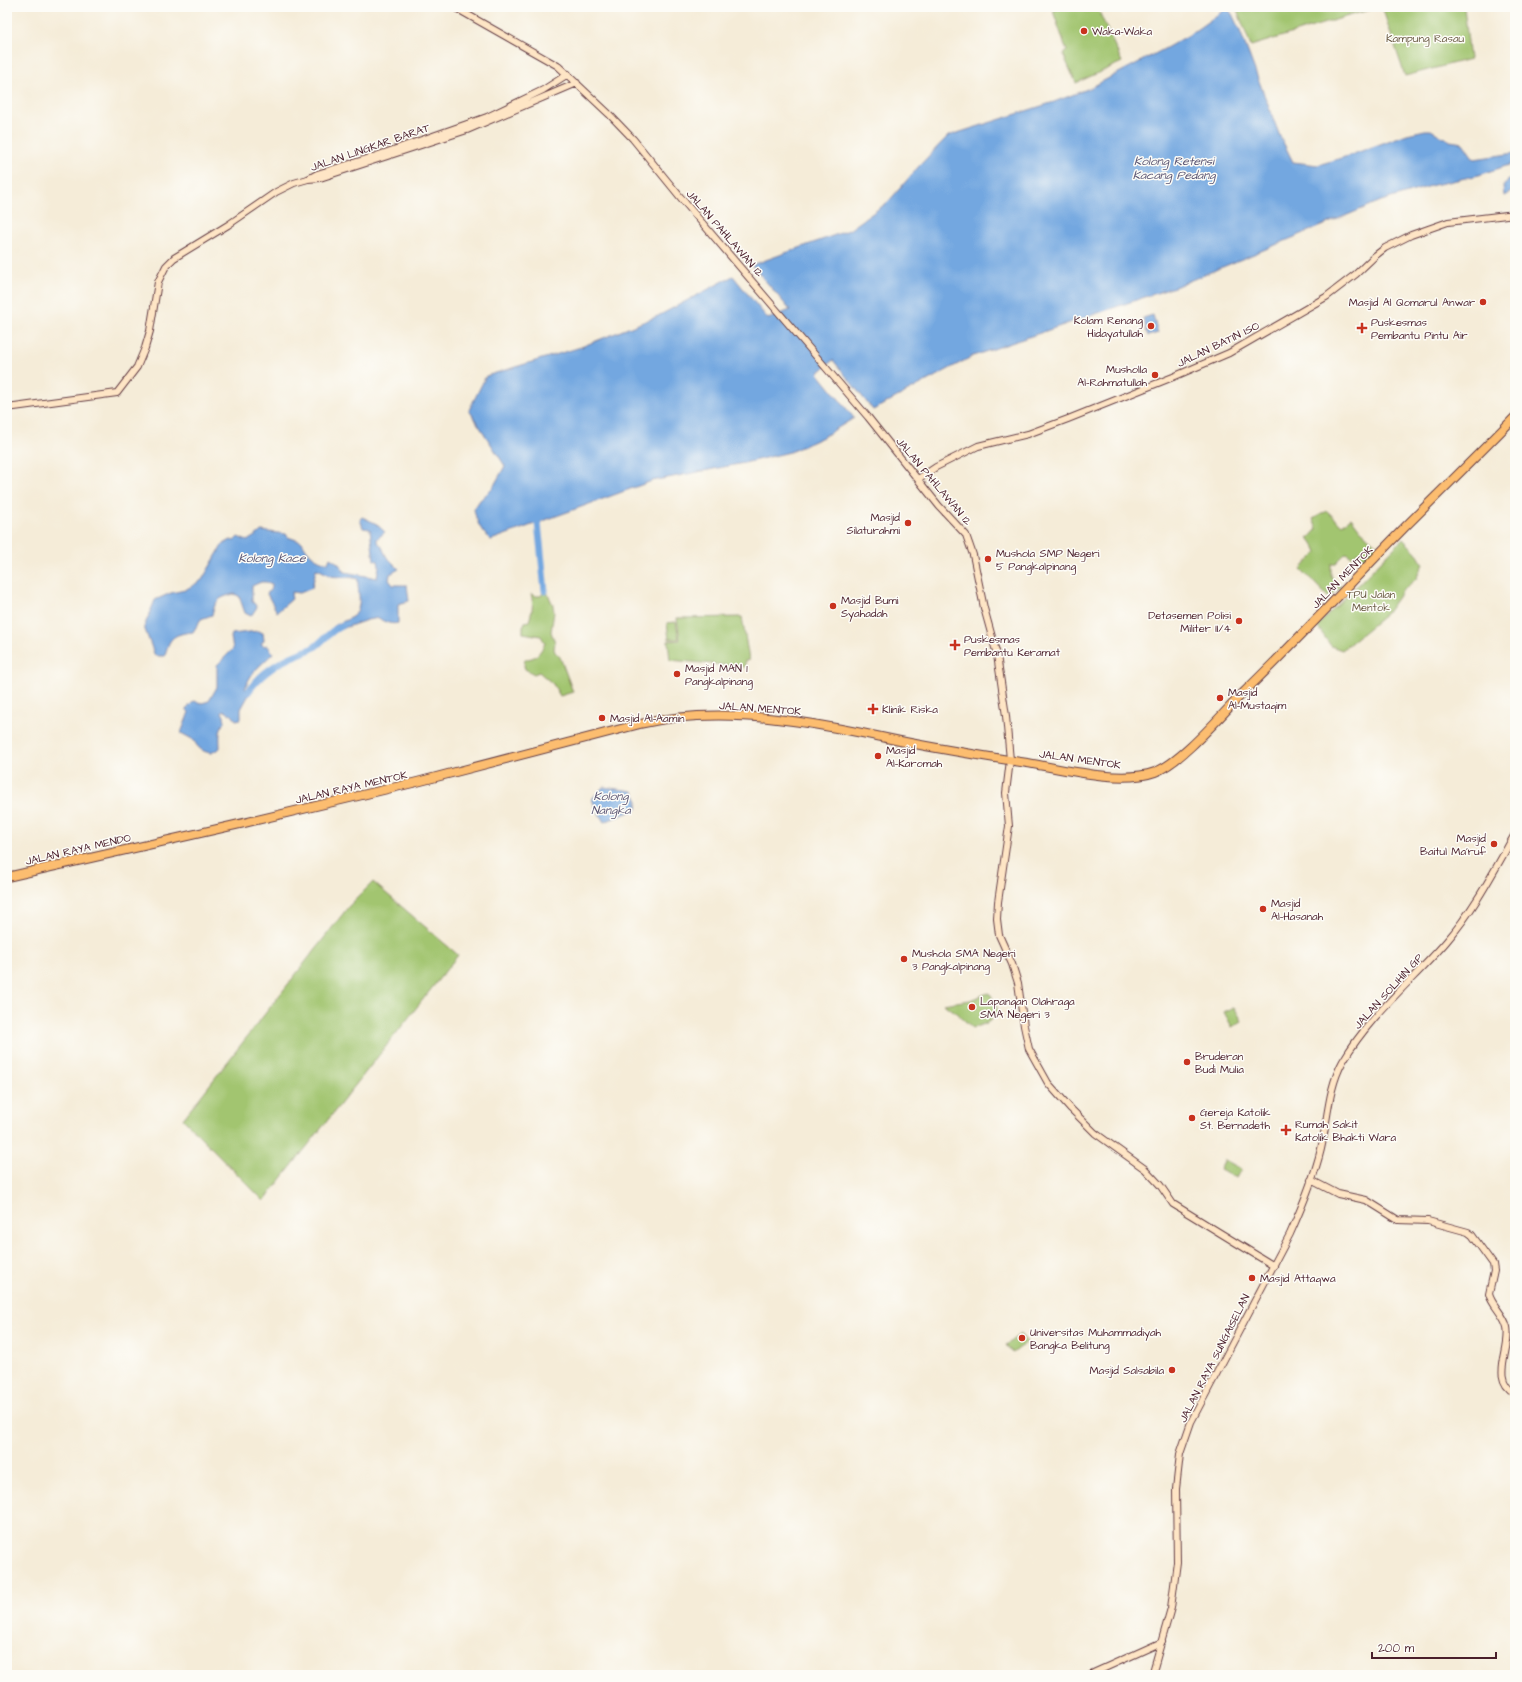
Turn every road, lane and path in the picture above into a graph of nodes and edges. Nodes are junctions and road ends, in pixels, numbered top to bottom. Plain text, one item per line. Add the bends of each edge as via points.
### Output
1 (454, 7) edge
2 (568, 74) junction
3 (577, 83) junction
4 (308, 179) junction
5 (1515, 214) edge
6 (7, 408) edge
7 (1515, 417) edge
8 (918, 479) junction
9 (552, 747) joint
10 (1010, 760) junction
11 (1515, 834) edge
12 (154, 843) joint
13 (7, 877) edge
14 (1311, 1180) junction
15 (1274, 1266) junction
16 (1515, 1394) edge
17 (1162, 1642) junction
18 (1089, 1675) edge
19 (1152, 1675) edge

1 - 2 main road, JALAN PAHLAWAN 12
2 - 3 main road, JALAN PAHLAWAN 12
2 - 4 main road, JALAN LINGKAR BARAT via 543,90 487,117
3 - 4 main road, JALAN LINGKAR BARAT via 467,130 320,178
3 - 8 main road, JALAN PAHLAWAN 12 via 633,139
4 - 6 main road via 276,192 174,258 162,272 158,282 150,330 137,367 117,393
5 - 8 main road, JALAN BATIN ISO via 1448,222 1410,235 1385,248 1326,297 1229,352 1028,434 978,446
7 - 10 highway, JALAN MENTOK via 1405,527 1300,638 1192,745 1168,764 1145,775 1116,776
8 - 10 main road, JALAN PAHLAWAN 12 via 964,532 970,544 999,665
9 - 10 highway, JALAN MENTOK via 671,718 716,716 790,720
9 - 12 highway, JALAN RAYA MENTOK via 410,784
10 - 15 main road, JALAN PAHLAWAN 12 via 1006,793 1009,826 998,902 998,928 1016,975 1027,1043 1037,1064 1057,1094 1086,1126 1146,1169 1173,1204
11 - 14 main road, JALAN SOLIHIN GP via 1460,924 1385,1005 1344,1059 1332,1092 1321,1148
12 - 13 highway, JALAN RAYA MENDO
14 - 15 main road, JALAN SOLIHIN GP via 1297,1219
14 - 16 main road via 1338,1194 1366,1200 1398,1220 1428,1221 1472,1235 1493,1264 1489,1294 1505,1322 1508,1333 1502,1377 1505,1386
15 - 17 main road, JALAN RAYA SUNGAISELAN via 1191,1422 1180,1454 1175,1495 1176,1571 1171,1608
17 - 18 main road
17 - 19 main road, JALAN RAYA SUNGAISELAN

